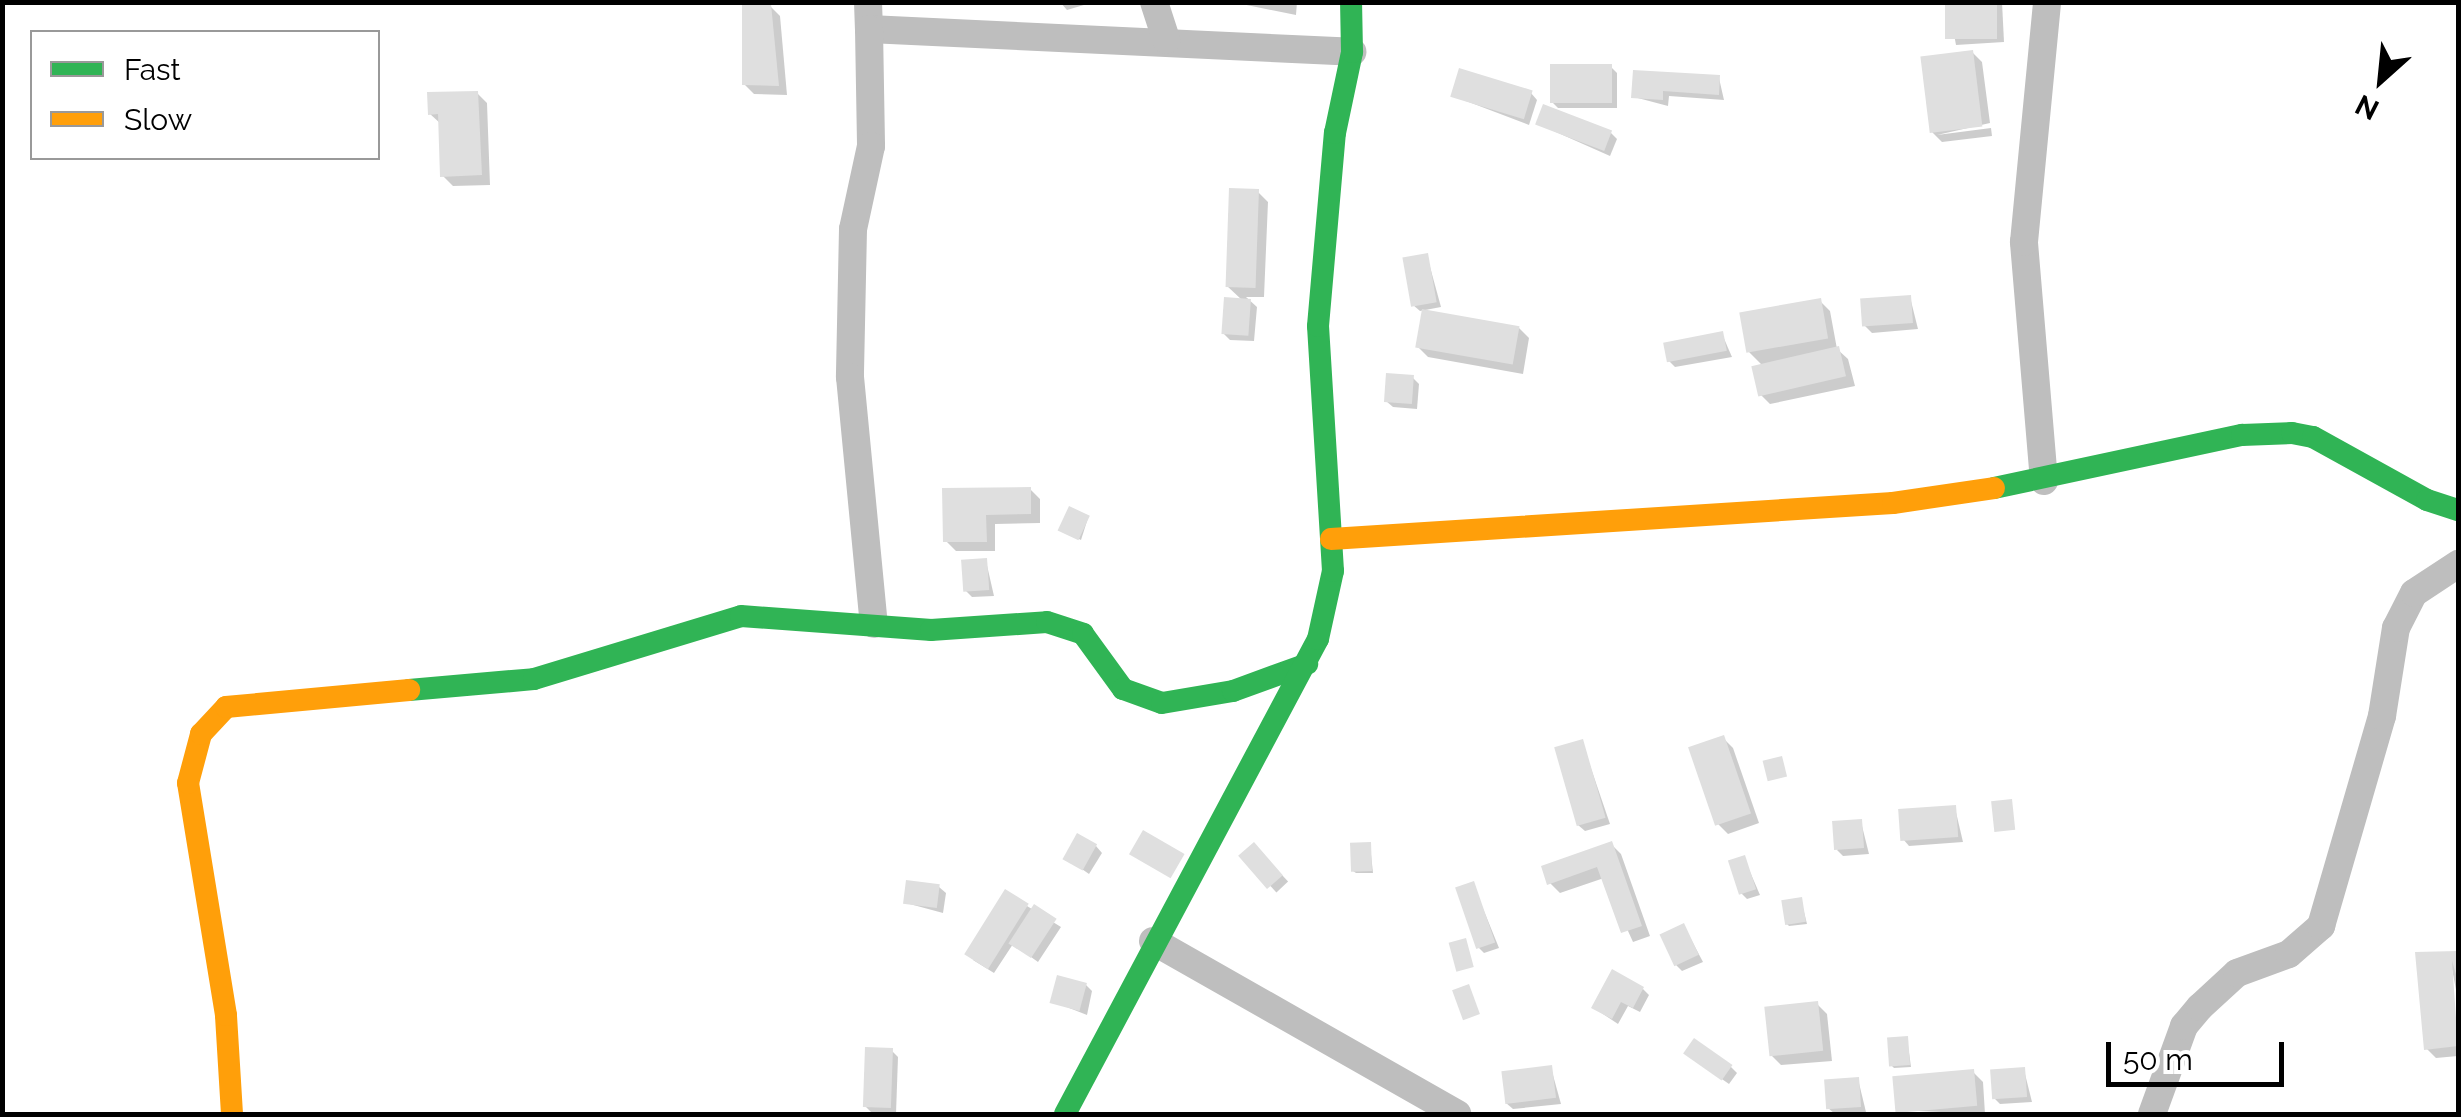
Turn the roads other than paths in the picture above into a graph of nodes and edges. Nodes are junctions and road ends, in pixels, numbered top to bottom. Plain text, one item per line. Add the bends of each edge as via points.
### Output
1 (1154, 2) edge
2 (1351, 2) edge
3 (2046, 2) edge
4 (869, 16) edge
5 (1166, 40) junction
6 (1352, 52) junction
7 (2044, 481) junction
8 (2458, 510) edge
9 (1331, 539) junction
10 (2458, 564) edge
11 (874, 624) junction
12 (1306, 664) junction
13 (1153, 941) junction
14 (232, 1114) edge
15 (1065, 1114) edge
16 (1457, 1114) edge
17 (2152, 1114) edge

1 - 5 street
2 - 6 street
3 - 7 street via 2024,242
4 - 5 street
4 - 11 street via 871,146 854,229 850,378
5 - 6 street
6 - 9 street via 1335,133 1318,326
7 - 8 street via 2242,435 2292,433 2313,437 2426,500
7 - 9 street via 1893,503
9 - 12 street via 1328,600
10 - 17 street via 2414,593 2396,628 2382,716 2321,926 2307,943 2238,974 2200,1007 2184,1026
11 - 12 street via 931,630 1065,626 1083,634 1123,689 1162,703 1233,692
11 - 14 street via 740,616 534,679 226,707 211,717 191,757 188,783 226,1015
12 - 13 street
13 - 15 street via 1101,1055
13 - 16 street

